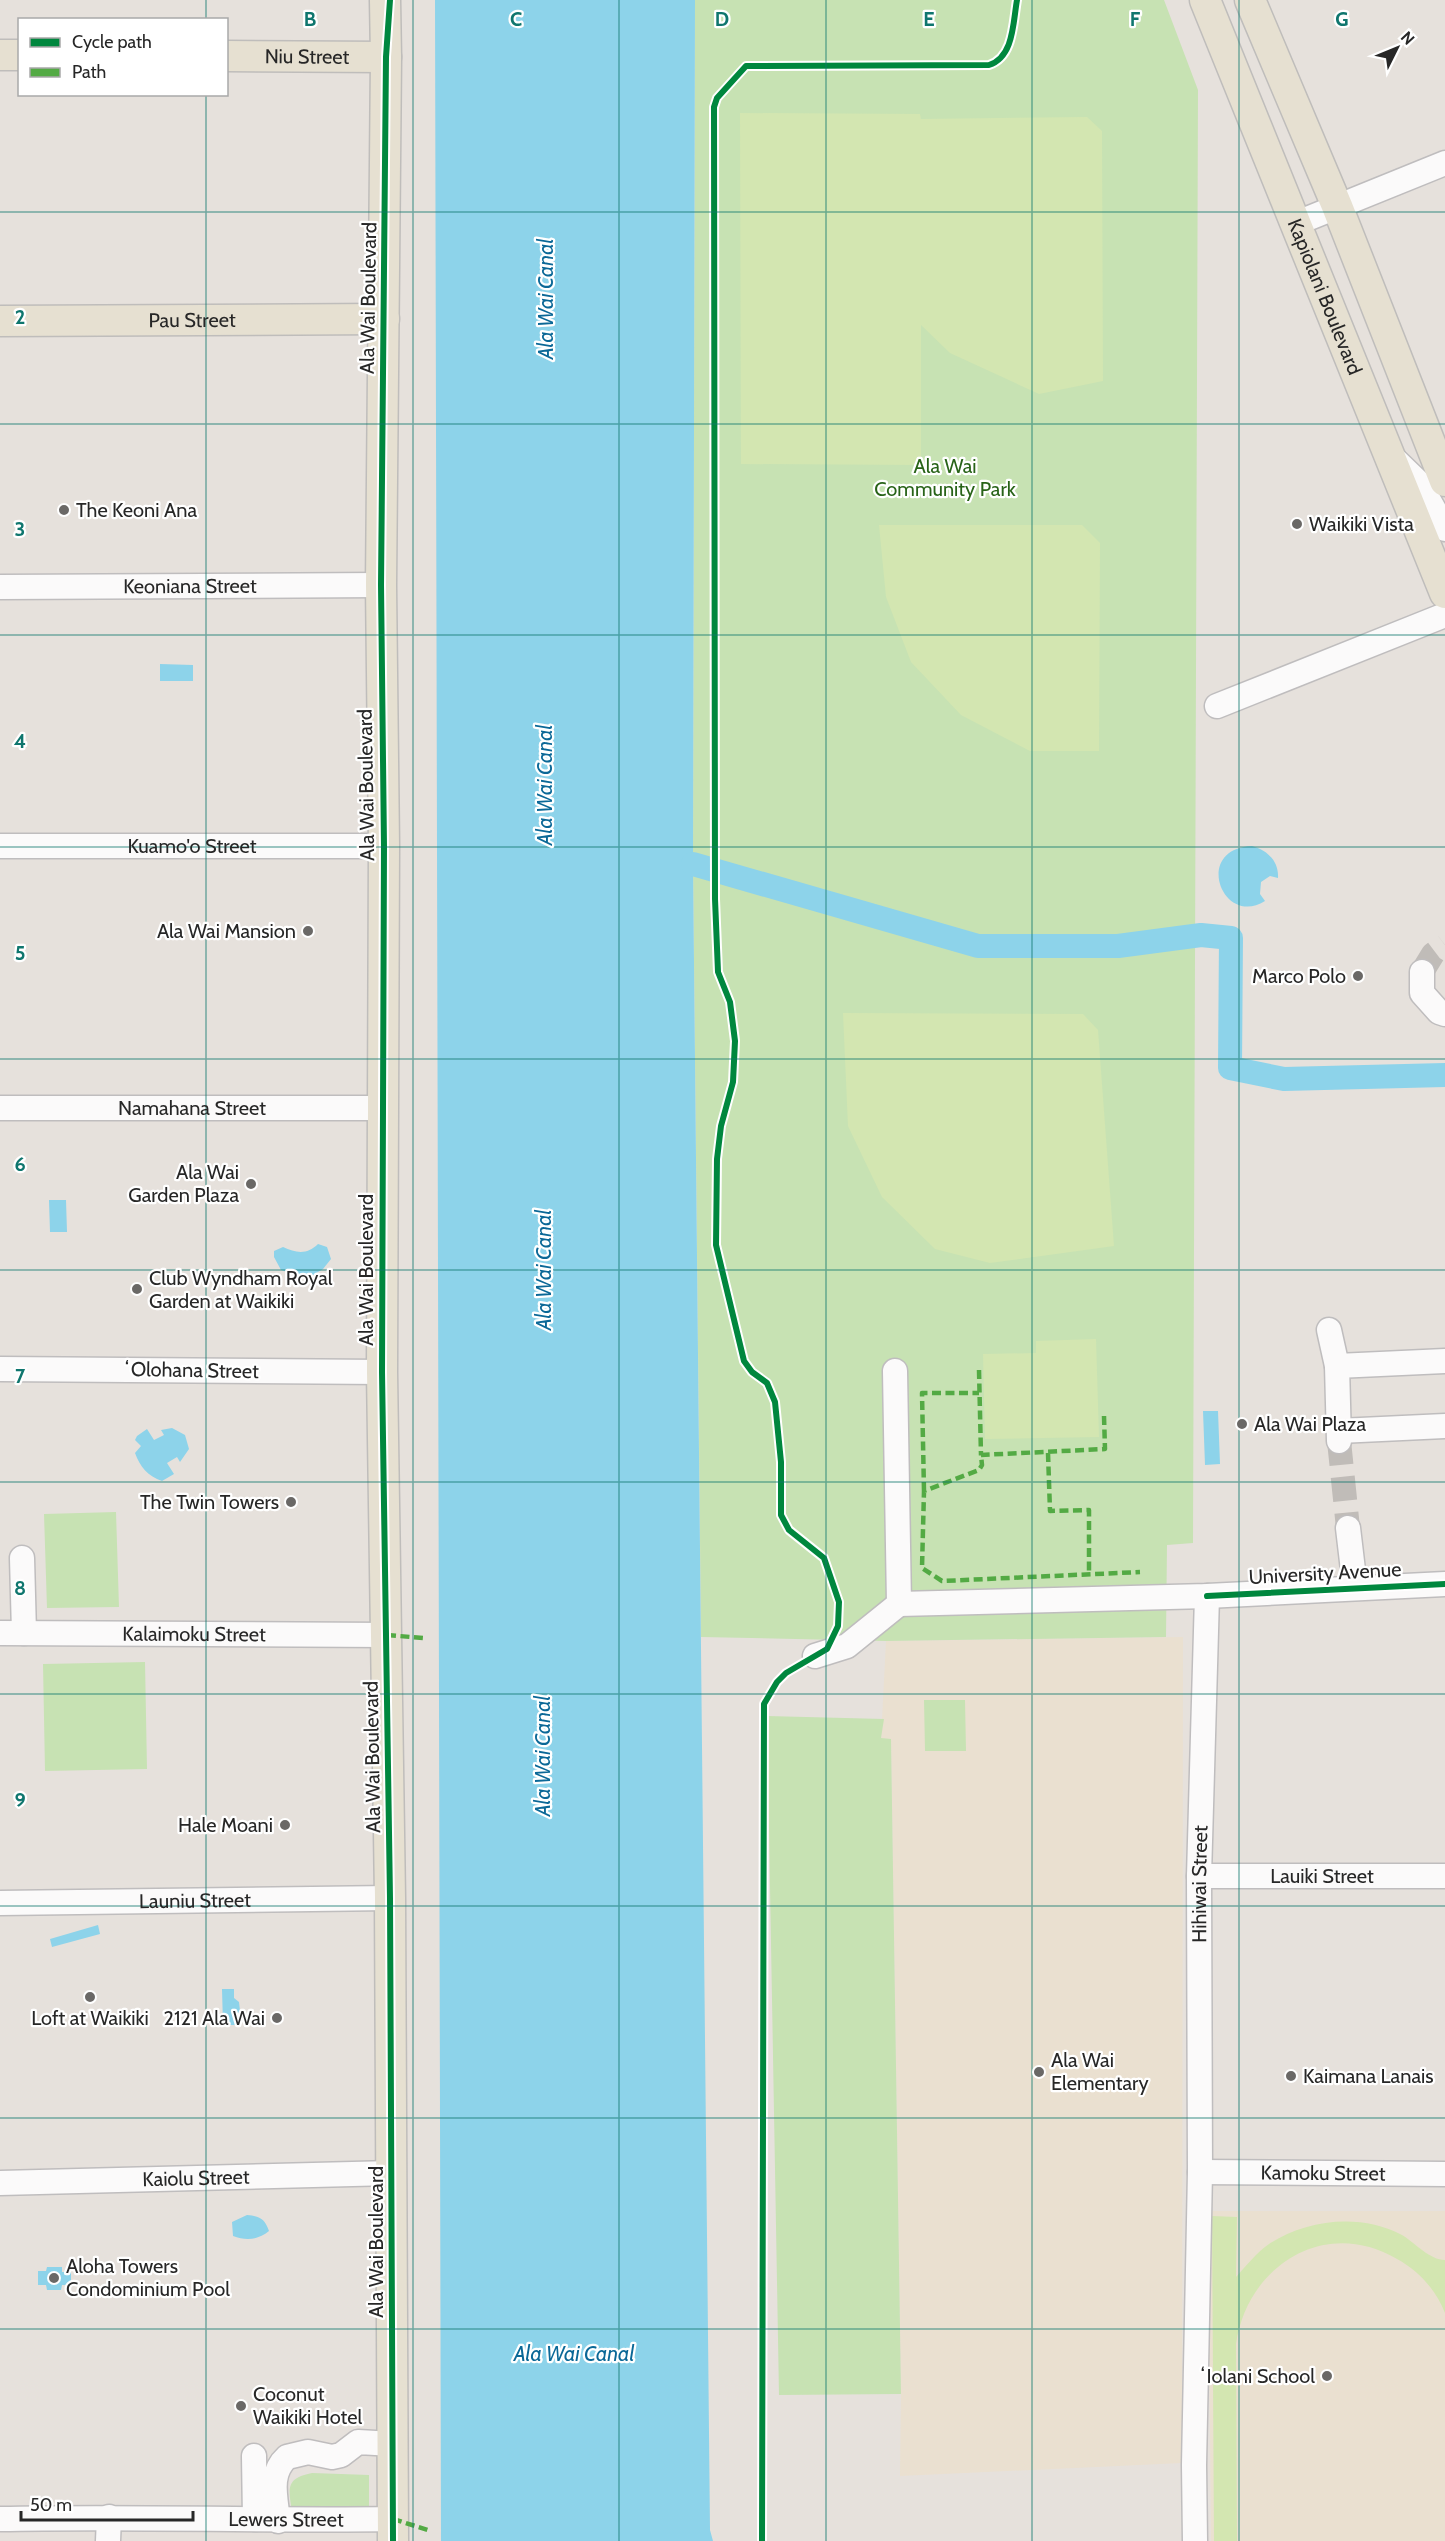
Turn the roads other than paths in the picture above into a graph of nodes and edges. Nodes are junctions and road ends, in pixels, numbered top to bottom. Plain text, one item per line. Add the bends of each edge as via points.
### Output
1 (385, 0) edge
2 (390, 0) edge
3 (1205, 0) edge
4 (1250, 0) edge
5 (0, 55) edge
6 (18, 55) edge
7 (228, 56) edge
8 (386, 57) junction
9 (1445, 163) edge
10 (1337, 206) junction
11 (1297, 223) junction
12 (384, 319) junction
13 (0, 321) edge
14 (1390, 456) junction
15 (1445, 481) edge
16 (1445, 529) edge
17 (381, 585) junction
18 (0, 587) edge
19 (1445, 593) edge
20 (1445, 615) edge
21 (1217, 706) dead end
22 (0, 846) edge
23 (384, 846) junction
24 (1422, 972) dead end
25 (1445, 1014) edge
26 (0, 1108) edge
27 (383, 1108) junction
28 (1329, 1330) dead end
29 (1445, 1361) edge
30 (1337, 1366) junction
31 (0, 1369) edge
32 (896, 1371) dead end
33 (382, 1372) junction
34 (1445, 1426) edge
35 (1348, 1528) tunnel mouth
36 (22, 1558) dead end
37 (1445, 1584) edge
38 (1355, 1587) junction
39 (1207, 1596) junction
40 (899, 1604) junction
41 (0, 1633) edge
42 (24, 1633) junction
43 (387, 1635) junction
44 (815, 1656) dead end
45 (1199, 1876) junction
46 (1445, 1876) edge
47 (390, 1898) junction
48 (0, 1903) edge
49 (1200, 2172) junction
50 (392, 2173) junction
51 (1445, 2174) edge
52 (0, 2184) edge
53 (393, 2444) junction
54 (254, 2456) dead end
55 (109, 2517) junction
56 (0, 2519) edge
57 (267, 2520) junction
58 (393, 2530) edge
59 (108, 2541) edge
60 (1196, 2541) edge

1 - 8 main road, Ala Wai Boulevard
2 - 8 main road
3 - 11 main road, Kapiolani Boulevard
4 - 10 main road
5 - 6 main road
7 - 8 main road, Niu Street
8 - 12 main road, Ala Wai Boulevard
9 - 10 street
10 - 11 street
10 - 15 main road
11 - 14 main road, Kapiolani Boulevard
12 - 13 main road, Pau Street
12 - 17 main road, Ala Wai Boulevard
14 - 16 street via 1419,483
14 - 19 main road, Kapiolani Boulevard
17 - 18 street, Keoniana Street
17 - 23 main road, Ala Wai Boulevard
20 - 21 street
22 - 23 street, Kuamo'o Street
23 - 27 main road, Ala Wai Boulevard
24 - 25 street via 1422,993
26 - 27 street, Namahana Street
27 - 33 main road, Ala Wai Boulevard
28 - 30 street
29 - 30 street
30 - 34 street via 1339,1436
31 - 33 street, ʻOlohana Street
32 - 40 street
33 - 43 main road, Ala Wai Boulevard
35 - 38 street
36 - 42 street
37 - 38 street, University Avenue
38 - 39 street, University Avenue
39 - 40 street, University Avenue
39 - 45 street, Hihiwai Street
40 - 44 street via 847,1646
41 - 42 street, Kalaimoku Street
42 - 43 street, Kalaimoku Street
43 - 47 main road, Ala Wai Boulevard
45 - 46 street, Lauiki Street
45 - 49 street, Hihiwai Street
47 - 48 street, Launiu Street
47 - 50 main road, Ala Wai Boulevard
49 - 51 street, Kamoku Street
49 - 60 street, Hihiwai Street
50 - 52 street, Kaiolu Street
50 - 53 main road, Ala Wai Boulevard
53 - 57 street via 353,2444 341,2455 332,2457 308,2452 286,2457 276,2471
53 - 58 main road, Ala Wai Boulevard
54 - 57 street
55 - 56 street, Lewers Street
55 - 57 street, Lewers Street
55 - 59 street
57 - 58 street, Lewers Street

